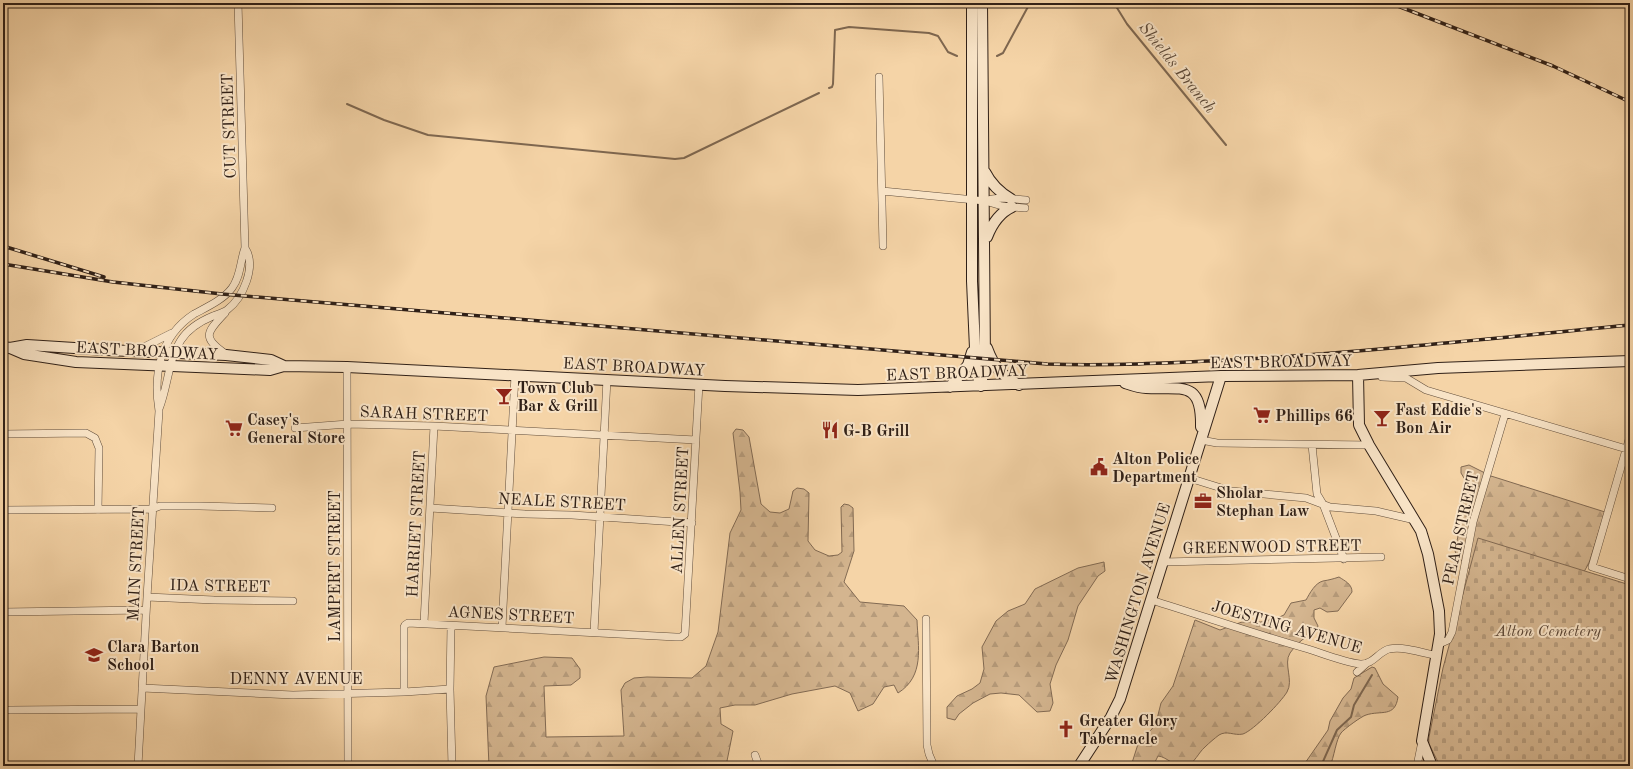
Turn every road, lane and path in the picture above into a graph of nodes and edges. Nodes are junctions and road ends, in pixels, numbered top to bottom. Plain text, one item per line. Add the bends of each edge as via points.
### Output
1 (238, 3) edge
2 (972, 3) edge
3 (982, 3) edge
4 (879, 77) dead end
5 (984, 170) junction
6 (882, 191) junction
7 (972, 200) junction
8 (1026, 200) dead end
9 (985, 201) junction
10 (1012, 203) junction
11 (1025, 208) dead end
12 (985, 241) junction
13 (883, 246) dead end
14 (245, 248) junction
15 (226, 311) junction
16 (172, 333) junction
17 (985, 343) junction
18 (974, 344) junction
19 (7, 348) edge
20 (134, 352) junction
21 (228, 356) junction
22 (160, 359) junction
23 (172, 360) junction
24 (1630, 362) edge
25 (284, 366) junction
26 (347, 366) junction
27 (515, 375) junction
28 (1358, 375) junction
29 (1221, 376) junction
30 (607, 380) junction
31 (1115, 380) junction
32 (699, 384) junction
33 (1019, 384) junction
34 (981, 386) junction
35 (950, 387) junction
36 (159, 411) junction
37 (1506, 414) junction
38 (348, 424) junction
39 (434, 426) junction
40 (295, 428) dead end
41 (511, 430) junction
42 (3, 434) edge
43 (604, 435) junction
44 (1630, 436) edge
45 (696, 440) junction
46 (1201, 440) junction
47 (1312, 445) junction
48 (1369, 445) junction
49 (1628, 450) edge
50 (1189, 478) junction
51 (1323, 504) junction
52 (272, 508) dead end
53 (430, 508) junction
54 (152, 509) junction
55 (3, 510) edge
56 (98, 510) junction
57 (507, 513) junction
58 (600, 517) junction
59 (1415, 520) junction
60 (692, 523) junction
61 (1381, 557) dead end
62 (1344, 559) junction
63 (1163, 562) junction
64 (1630, 579) edge
65 (146, 597) junction
66 (1151, 600) junction
67 (293, 601) dead end
68 (146, 610) junction
69 (3, 612) edge
70 (926, 619) dead end
71 (424, 623) junction
72 (451, 626) junction
73 (502, 627) junction
74 (594, 632) junction
75 (683, 636) joint
76 (1439, 644) junction
77 (1437, 656) junction
78 (1368, 663) junction
79 (1357, 672) dead end
80 (142, 688) junction
81 (450, 689) junction
82 (404, 692) junction
83 (349, 694) junction
84 (10, 710) dead end
85 (140, 710) junction
86 (1422, 741) junction
87 (755, 755) dead end
88 (138, 766) edge
89 (348, 766) edge
90 (452, 766) edge
91 (759, 766) edge
92 (934, 766) edge
93 (1079, 766) edge
94 (1417, 766) edge
95 (1432, 766) edge

1 - 14 street, CUT STREET
2 - 7 main road
3 - 5 main road
4 - 6 street
5 - 9 main road
5 - 10 main road via 996,188
6 - 7 street
6 - 13 street
7 - 9 street
7 - 18 main road
8 - 10 street
9 - 10 street via 992,204
9 - 12 main road
10 - 11 street
10 - 12 main road via 995,220
12 - 17 main road
14 - 15 street, CUT STREET via 249,254 250,264 247,279 240,296
14 - 16 street, CUT STREET via 239,274 232,288 191,316
15 - 21 street, CUT STREET via 210,330 209,339
15 - 23 street, CUT STREET via 191,328 180,341
16 - 20 street
16 - 22 street, CUT STREET
17 - 33 main road via 998,370
17 - 34 main road via 985,367
18 - 34 main road via 976,371
18 - 35 main road via 968,365
19 - 20 main road, EAST BROADWAY via 27,345
19 - 22 main road, EAST BROADWAY via 56,360
20 - 22 main road, EAST BROADWAY
21 - 23 main road, EAST BROADWAY
21 - 25 main road, EAST BROADWAY via 271,360
22 - 23 main road, EAST BROADWAY
22 - 36 street, MAIN STREET via 156,395
23 - 25 main road, EAST BROADWAY via 270,370
23 - 36 street, MAIN STREET
24 - 28 main road, EAST BROADWAY via 1438,368
25 - 26 main road, EAST BROADWAY
26 - 27 main road, EAST BROADWAY
26 - 38 street, LAMPERT STREET
27 - 30 main road, EAST BROADWAY
27 - 41 street
28 - 29 main road, EAST BROADWAY
28 - 37 street via 1406,378 1431,391
28 - 48 main road via 1358,418
29 - 31 main road, EAST BROADWAY
29 - 46 main road, WASHINGTON AVENUE
30 - 32 main road, EAST BROADWAY
30 - 43 street
31 - 33 main road, EAST BROADWAY
31 - 46 main road via 1145,388 1176,387 1193,394 1201,407
32 - 35 main road, EAST BROADWAY via 858,390
32 - 45 street, ALLEN STREET
33 - 34 main road, EAST BROADWAY
34 - 35 main road, EAST BROADWAY
36 - 54 street, MAIN STREET
37 - 49 street
37 - 76 street, PEAR STREET via 1472,522 1452,632 1448,640
38 - 39 street, SARAH STREET
38 - 40 street, SARAH STREET
38 - 83 street, LAMPERT STREET
39 - 41 street, SARAH STREET
39 - 53 street, HARRIET STREET
41 - 43 street, SARAH STREET
41 - 57 street
42 - 56 street via 86,433 94,438 99,448
43 - 45 street, SARAH STREET
43 - 58 street
44 - 49 street
45 - 60 street, ALLEN STREET
46 - 47 street via 1217,443
46 - 50 main road, WASHINGTON AVENUE
47 - 48 street
47 - 51 street via 1317,494
48 - 59 main road
49 - 64 street via 1592,568
50 - 51 street via 1231,491 1306,498
50 - 63 main road, WASHINGTON AVENUE
51 - 59 street via 1376,511
51 - 62 street
52 - 54 street via 160,506
53 - 57 street, NEALE STREET
53 - 71 street, HARRIET STREET
54 - 56 street
54 - 65 street, MAIN STREET
55 - 56 street
57 - 58 street, NEALE STREET
57 - 73 street
58 - 60 street, NEALE STREET
58 - 74 street
59 - 76 main road via 1424,538 1435,590 1440,624
60 - 75 street, ALLEN STREET via 686,630
61 - 62 street, GREENWOOD STREET
62 - 63 street, GREENWOOD STREET
63 - 66 main road, WASHINGTON AVENUE
65 - 67 street, IDA STREET
65 - 68 street, MAIN STREET
66 - 78 street, JOESTING AVENUE via 1293,645 1356,663
66 - 93 main road, WASHINGTON AVENUE via 1120,699
68 - 69 street
68 - 80 street, MAIN STREET
70 - 92 street via 927,745
71 - 72 street, AGNES STREET
71 - 82 street, AGNES STREET via 408,623 404,627
72 - 73 street, AGNES STREET
72 - 81 street
73 - 74 street, AGNES STREET
74 - 75 street, AGNES STREET
76 - 77 main road
77 - 78 street, JOESTING AVENUE via 1391,649
77 - 86 main road
78 - 79 street
80 - 83 street, DENNY AVENUE via 293,695
80 - 85 street, MAIN STREET
81 - 82 street, DENNY AVENUE
81 - 90 street
82 - 83 street, DENNY AVENUE
83 - 89 street, LAMPERT STREET
84 - 85 street
85 - 88 street, MAIN STREET
86 - 94 street
86 - 95 main road
87 - 91 street

